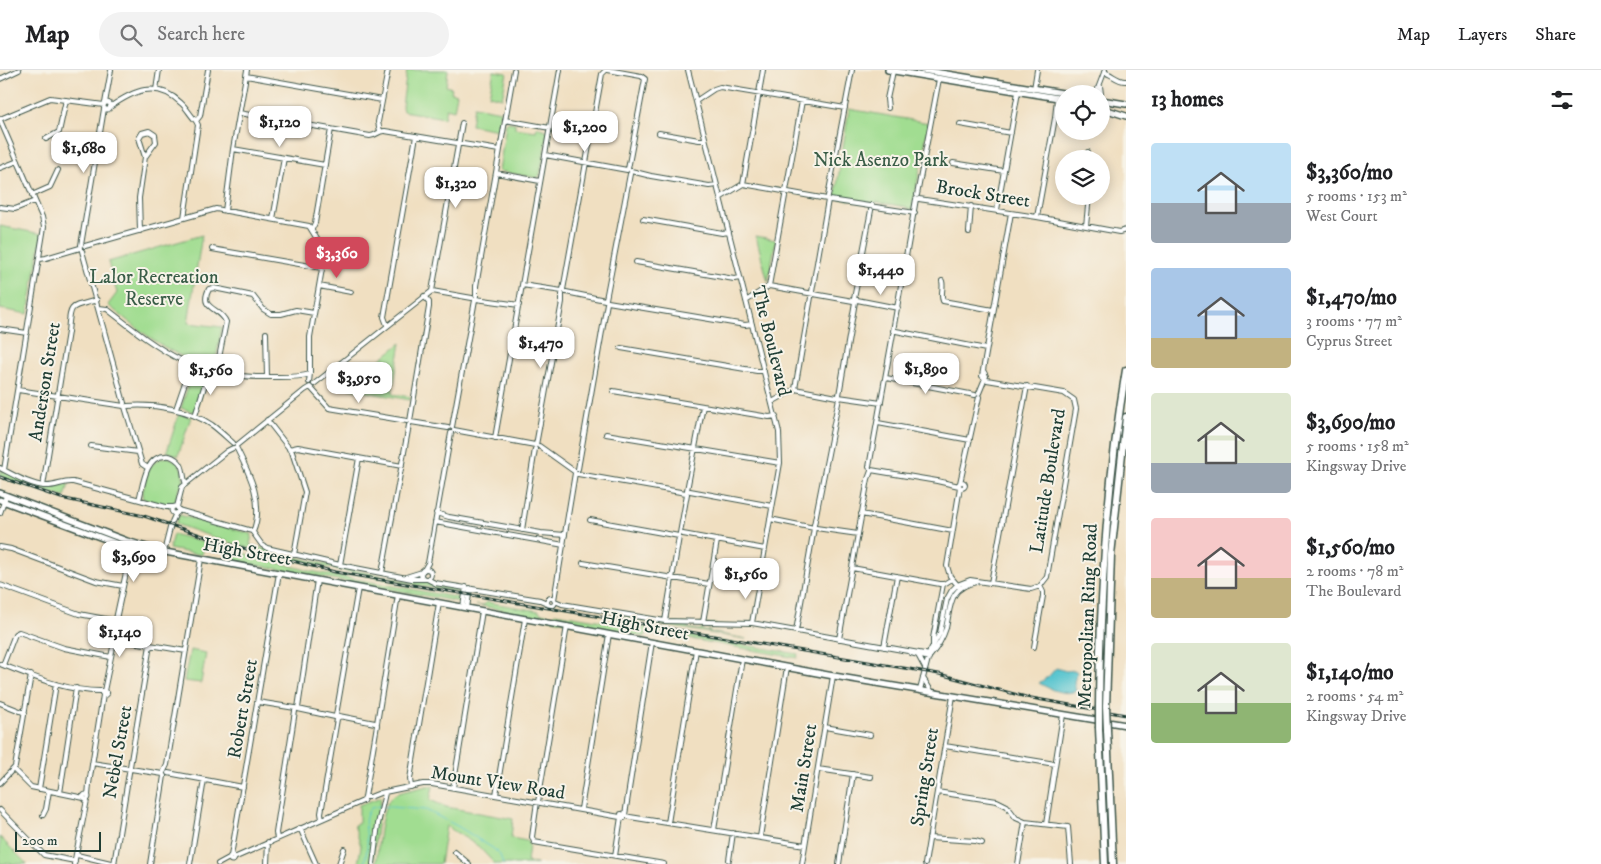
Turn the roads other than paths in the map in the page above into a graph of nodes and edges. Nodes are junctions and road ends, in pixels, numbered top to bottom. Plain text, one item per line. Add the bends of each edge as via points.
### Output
1 (19, 70) edge
2 (111, 70) edge
3 (159, 70) edge
4 (208, 70) edge
5 (247, 70) edge
6 (388, 70) edge
7 (514, 70) edge
8 (560, 70) edge
9 (606, 70) edge
10 (688, 70) edge
11 (763, 70) edge
12 (852, 70) edge
13 (890, 70) edge
14 (922, 70) edge
15 (1037, 70) edge
16 (625, 71) edge
17 (1104, 71) edge
18 (939, 74) edge
19 (246, 76) junction
20 (0, 78) edge
21 (1126, 82) edge
22 (1100, 83) edge
23 (1034, 88) junction
24 (156, 90) junction
25 (1018, 92) junction
26 (759, 94) junction
27 (1055, 95) edge
28 (1055, 96) edge
29 (66, 100) junction
30 (382, 100) junction
31 (696, 101) junction
32 (802, 101) junction
33 (1110, 101) edge
34 (1126, 104) edge
35 (106, 106) junction
36 (845, 108) junction
37 (888, 108) dead end
38 (1110, 111) edge
39 (239, 113) junction
40 (1126, 116) edge
41 (0, 119) edge
42 (505, 120) junction
43 (196, 121) junction
44 (1055, 122) edge
45 (462, 123) dead end
46 (960, 124) dead end
47 (550, 128) junction
48 (331, 129) junction
49 (380, 131) junction
50 (1011, 132) junction
51 (659, 134) dead end
52 (416, 136) junction
53 (46, 139) dead end
54 (705, 140) junction
55 (458, 143) junction
56 (233, 149) junction
57 (499, 150) junction
58 (545, 154) junction
59 (145, 157) junction
60 (284, 158) junction
61 (18, 161) junction
62 (586, 163) junction
63 (953, 163) dead end
64 (325, 165) junction
65 (0, 168) edge
66 (58, 170) dead end
67 (1004, 171) junction
68 (629, 172) junction
69 (496, 173) junction
70 (540, 180) junction
71 (743, 184) junction
72 (717, 185) junction
73 (786, 191) junction
74 (32, 195) junction
75 (919, 197) junction
76 (720, 198) junction
77 (829, 198) junction
78 (35, 201) junction
79 (872, 205) junction
80 (1088, 205) edge
81 (971, 206) junction
82 (0, 207) edge
83 (997, 210) junction
84 (225, 211) junction
85 (915, 212) junction
86 (1011, 212) junction
87 (1038, 217) junction
88 (184, 218) junction
89 (273, 219) junction
90 (644, 219) dead end
91 (1086, 226) junction
92 (312, 229) junction
93 (1126, 230) edge
94 (140, 231) junction
95 (729, 232) junction
96 (969, 232) dead end
97 (83, 248) junction
98 (324, 248) junction
99 (212, 249) dead end
100 (358, 251) dead end
101 (40, 258) junction
102 (636, 262) dead end
103 (322, 268) junction
104 (740, 278) junction
105 (942, 280) dead end
106 (522, 285) junction
107 (319, 286) junction
108 (769, 286) junction
109 (432, 291) junction
110 (351, 292) dead end
111 (564, 292) junction
112 (812, 294) junction
113 (424, 296) junction
114 (474, 298) junction
115 (96, 300) junction
116 (607, 301) junction
117 (746, 301) junction
118 (855, 301) junction
119 (518, 305) junction
120 (99, 308) junction
121 (898, 308) junction
122 (993, 310) junction
123 (314, 313) junction
124 (752, 324) junction
125 (387, 325) junction
126 (0, 329) edge
127 (895, 332) junction
128 (27, 333) junction
129 (266, 333) dead end
130 (621, 348) dead end
131 (986, 349) junction
132 (190, 365) junction
133 (1126, 370) edge
134 (210, 371) junction
135 (764, 371) junction
136 (216, 373) junction
137 (310, 374) junction
138 (300, 376) junction
139 (267, 377) junction
140 (886, 378) junction
141 (984, 378) junction
142 (311, 384) junction
143 (1027, 386) junction
144 (795, 389) junction
145 (18, 390) junction
146 (613, 391) dead end
147 (977, 394) junction
148 (58, 395) junction
149 (839, 397) junction
150 (772, 402) junction
151 (881, 403) junction
152 (126, 405) junction
153 (704, 406) junction
154 (176, 410) junction
155 (195, 416) junction
156 (776, 416) junction
157 (1126, 417) edge
158 (266, 420) junction
159 (409, 423) junction
160 (878, 423) junction
161 (450, 431) junction
162 (606, 434) dead end
163 (495, 438) junction
164 (970, 440) junction
165 (91, 446) dead end
166 (234, 446) junction
167 (537, 447) junction
168 (289, 449) junction
169 (696, 449) junction
170 (138, 452) junction
171 (358, 458) junction
172 (780, 463) junction
173 (402, 466) junction
174 (148, 468) junction
175 (2, 469) edge
176 (871, 469) junction
177 (576, 471) junction
178 (187, 482) junction
179 (961, 485) junction
180 (43, 486) junction
181 (688, 492) junction
182 (0, 493) edge
183 (4, 499) edge
184 (139, 500) junction
185 (772, 506) junction
186 (175, 510) junction
187 (0, 513) edge
188 (436, 513) junction
189 (862, 514) junction
190 (770, 519) junction
191 (590, 520) dead end
192 (434, 522) junction
193 (500, 526) junction
194 (815, 526) junction
195 (522, 530) junction
196 (953, 531) junction
197 (253, 532) junction
198 (499, 533) junction
199 (858, 534) junction
200 (565, 535) junction
201 (681, 535) junction
202 (717, 541) junction
203 (564, 545) junction
204 (131, 546) junction
205 (0, 547) edge
206 (765, 549) junction
207 (162, 552) junction
208 (294, 555) junction
209 (201, 559) junction
210 (428, 563) junction
211 (583, 563) dead end
212 (340, 566) junction
213 (852, 568) junction
214 (423, 571) junction
215 (279, 573) junction
216 (430, 573) junction
217 (382, 574) junction
218 (897, 576) junction
219 (404, 577) junction
220 (673, 578) junction
221 (426, 579) junction
222 (952, 579) junction
223 (318, 580) junction
224 (991, 582) junction
225 (439, 583) junction
226 (709, 584) junction
227 (943, 584) junction
228 (0, 585) edge
229 (123, 586) junction
230 (1040, 586) junction
231 (468, 587) junction
232 (959, 587) junction
233 (358, 588) junction
234 (398, 595) junction
235 (540, 600) junction
236 (552, 600) junction
237 (439, 603) junction
238 (465, 608) junction
239 (482, 611) junction
240 (525, 619) junction
241 (116, 621) junction
242 (665, 621) junction
243 (704, 622) junction
244 (752, 624) junction
245 (568, 626) junction
246 (796, 631) junction
247 (942, 633) junction
248 (609, 634) junction
249 (114, 639) junction
250 (839, 639) junction
251 (652, 642) junction
252 (150, 645) junction
253 (1034, 646) dead end
254 (884, 647) junction
255 (932, 648) junction
256 (696, 650) junction
257 (902, 650) junction
258 (186, 651) junction
259 (918, 655) junction
260 (111, 656) junction
261 (930, 656) junction
262 (742, 659) junction
263 (2, 664) edge
264 (787, 667) junction
265 (925, 668) junction
266 (32, 676) junction
267 (833, 676) junction
268 (923, 678) junction
269 (56, 684) junction
270 (76, 688) junction
271 (920, 690) junction
272 (932, 692) junction
273 (104, 693) junction
274 (953, 696) junction
275 (258, 702) junction
276 (0, 703) edge
277 (1103, 707) junction
278 (297, 710) junction
279 (25, 713) junction
280 (1063, 715) junction
281 (337, 716) junction
282 (376, 724) junction
283 (1126, 725) edge
284 (825, 728) junction
285 (1103, 729) junction
286 (870, 735) dead end
287 (945, 746) junction
288 (92, 763) junction
289 (1055, 764) junction
290 (130, 768) junction
291 (818, 769) junction
292 (14, 770) junction
293 (165, 774) junction
294 (853, 774) junction
295 (871, 777) dead end
296 (204, 780) junction
297 (0, 783) edge
298 (244, 787) junction
299 (410, 787) junction
300 (453, 788) junction
301 (39, 789) junction
302 (49, 791) junction
303 (937, 792) junction
304 (60, 793) junction
305 (385, 793) junction
306 (496, 795) junction
307 (85, 797) junction
308 (365, 797) junction
309 (538, 802) junction
310 (581, 809) junction
311 (0, 810) edge
312 (43, 815) dead end
313 (622, 816) junction
314 (322, 819) junction
315 (1025, 822) junction
316 (668, 823) junction
317 (1046, 824) junction
318 (300, 828) junction
319 (714, 830) junction
320 (733, 833) junction
321 (760, 837) junction
322 (277, 838) junction
323 (929, 838) junction
324 (268, 842) junction
325 (982, 843) dead end
326 (806, 845) junction
327 (344, 849) dead end
328 (456, 852) dead end
329 (77, 855) junction
330 (616, 856) junction
331 (232, 859) edge
332 (729, 860) dead end
333 (74, 862) edge
334 (1105, 862) edge
335 (925, 863) edge
336 (114, 864) edge
337 (150, 864) edge
338 (190, 864) edge
339 (218, 864) edge
340 (266, 864) edge
341 (316, 864) edge
342 (339, 864) edge
343 (373, 864) edge
344 (470, 864) edge
345 (664, 864) edge
346 (802, 864) edge
347 (839, 864) edge
348 (1018, 864) edge
349 (1071, 864) edge
350 (1114, 864) edge

1 - 20 street
2 - 35 street
3 - 24 street
4 - 43 street via 200,116
5 - 19 street
6 - 30 street
7 - 42 street
8 - 47 street
9 - 16 street
9 - 62 street
10 - 31 street, The Boulevard
11 - 26 street
12 - 36 street
13 - 18 main road
13 - 37 street
14 - 18 main road
15 - 23 street
16 - 68 street via 643,76 645,82
17 - 21 street
17 - 22 street
18 - 23 main road
18 - 25 main road
18 - 75 street
19 - 30 street
19 - 39 street
23 - 27 main road
24 - 35 street via 136,91
24 - 43 street via 177,99
25 - 28 main road
25 - 50 street
26 - 31 street via 716,87
26 - 32 street
26 - 71 street
29 - 35 street
29 - 41 street via 46,99
29 - 53 street via 59,132
30 - 49 street via 378,122
31 - 54 street, The Boulevard
32 - 36 street
32 - 73 street
33 - 34 main road
35 - 97 street
36 - 77 street
38 - 40 main road
39 - 48 street
39 - 56 street
41 - 61 street
42 - 47 street
42 - 57 street
43 - 88 street
44 - 87 street
45 - 55 street
46 - 50 street
47 - 58 street
48 - 49 street via 371,136
48 - 64 street
49 - 52 street
50 - 67 street
51 - 54 street
52 - 55 street
52 - 125 street via 384,317
54 - 72 street, The Boulevard
55 - 57 street
55 - 109 street
56 - 60 street
56 - 84 street
57 - 69 street
58 - 62 street
58 - 70 street
59 - 59 street via 139,138 149,131 153,133 156,144
59 - 94 street via 139,198
60 - 64 street
60 - 89 street
61 - 65 street
61 - 74 street
62 - 68 street
62 - 111 street
63 - 67 street
64 - 92 street
66 - 74 street via 50,187
67 - 83 street
68 - 72 street
68 - 116 street
69 - 70 street
69 - 114 street
70 - 106 street
71 - 73 street
71 - 76 street
72 - 76 street, The Boulevard
73 - 77 street
73 - 108 street
74 - 78 street
75 - 81 street, Brock Street
75 - 85 street
76 - 95 street, The Boulevard
77 - 79 street
77 - 112 street
78 - 82 street via 15,209
78 - 101 street via 44,227
79 - 85 street
79 - 118 street
80 - 91 street
81 - 83 street, Brock Street
81 - 96 street
83 - 86 street, Brock Street
84 - 88 street via 216,209
84 - 89 street
85 - 121 street
86 - 87 street, Brock Street
86 - 122 street
87 - 91 street, Brock Street
88 - 94 street
89 - 92 street
90 - 95 street
91 - 93 street, Brock Street via 1119,232
92 - 98 street
94 - 97 street
95 - 104 street, The Boulevard
97 - 101 street
97 - 115 street
98 - 100 street via 330,246
98 - 103 street
99 - 103 street
101 - 128 street
102 - 104 street
103 - 107 street
104 - 117 street, The Boulevard
105 - 122 street via 943,301
106 - 111 street
106 - 119 street
107 - 110 street
107 - 123 street
108 - 112 street
108 - 117 street
109 - 113 street
109 - 114 street
111 - 116 street
111 - 167 street
112 - 118 street
112 - 144 street
113 - 125 street
113 - 159 street via 429,307
114 - 119 street
114 - 161 street
115 - 120 street
115 - 148 street, Anderson Street via 74,307 69,313
116 - 124 street
116 - 177 street
117 - 124 street, The Boulevard
118 - 121 street
118 - 149 street
119 - 163 street
120 - 132 street via 107,309 163,352
120 - 152 street
121 - 127 street
122 - 131 street
123 - 136 street via 298,310 271,314 253,296 211,289 207,293 208,305 221,313 226,322
123 - 137 street
124 - 135 street, The Boulevard
125 - 142 street
126 - 128 street
127 - 131 street
127 - 140 street
128 - 145 street
129 - 139 street
130 - 135 street
131 - 141 street
132 - 134 street
132 - 154 street
133 - 277 highway, Metropolitan Ring Road via 1106,526 1100,639
134 - 136 street
134 - 155 street
135 - 150 street, The Boulevard
136 - 139 street
137 - 138 street
137 - 142 street
138 - 139 street
138 - 142 street
140 - 147 street
140 - 151 street
141 - 143 street, Latitude Boulevard
141 - 147 street
142 - 158 street
142 - 159 street via 330,408
143 - 224 street
143 - 230 street, Latitude Boulevard via 1068,395 1074,400 1076,411 1047,577
144 - 149 street
144 - 150 street
145 - 148 street
145 - 175 street
146 - 153 street
147 - 164 street
148 - 152 street
148 - 180 street, Anderson Street
149 - 151 street
149 - 194 street
150 - 156 street, The Boulevard
151 - 160 street
152 - 154 street
152 - 170 street
153 - 156 street
153 - 169 street
154 - 155 street
155 - 166 street via 216,428
156 - 172 street, The Boulevard
157 - 277 highway, Metropolitan Ring Road via 1111,555
158 - 166 street
158 - 168 street
159 - 161 street
159 - 173 street
160 - 164 street
160 - 176 street
161 - 163 street
161 - 188 street
162 - 169 street
163 - 167 street
164 - 179 street
165 - 170 street
166 - 178 street
166 - 197 street via 250,474 255,493 257,513
167 - 177 street
167 - 195 street
168 - 171 street via 296,447
168 - 208 street via 305,493
169 - 172 street
169 - 181 street
170 - 174 street via 143,466
171 - 173 street
171 - 212 street
172 - 185 street, The Boulevard
173 - 217 street
174 - 178 street via 156,458 168,456 179,461
174 - 184 street
175 - 180 street
176 - 179 street
176 - 189 street
177 - 181 street
177 - 200 street
178 - 186 street via 181,488
179 - 196 street
180 - 184 street via 73,482
181 - 185 street
181 - 201 street
182 - 183 main road, High Street
183 - 187 street
183 - 204 main road, High Street
184 - 186 street
185 - 190 street, The Boulevard
186 - 197 street
186 - 207 street
188 - 192 street
188 - 193 street
189 - 196 street
189 - 199 street
190 - 194 street
190 - 206 street, The Boulevard
191 - 201 street
192 - 198 street
192 - 210 street
193 - 195 street
193 - 198 street
194 - 199 street
194 - 246 street
195 - 200 street
196 - 222 street via 947,566
197 - 208 street via 263,546
198 - 203 street
199 - 213 street
200 - 203 street
201 - 202 street
201 - 220 street
202 - 206 street
202 - 226 street
203 - 236 street
204 - 207 main road, High Street
204 - 229 street
205 - 229 street via 96,581
206 - 244 street, The Boulevard
207 - 209 main road, High Street
208 - 212 street
209 - 215 main road, High Street
209 - 258 street
210 - 214 street
210 - 216 street
211 - 220 street
212 - 217 street
213 - 218 street
213 - 250 street
214 - 216 street
214 - 219 street
214 - 221 street via 421,575
215 - 223 main road, High Street
215 - 275 street, Robert Street
216 - 221 street
216 - 225 street
217 - 219 street
218 - 227 street
218 - 254 street
219 - 221 street
220 - 226 street
220 - 242 street
221 - 225 street
222 - 227 street
222 - 232 street
223 - 233 main road, High Street
223 - 278 street
224 - 230 street via 1026,589
224 - 232 street via 980,581
225 - 231 street
226 - 243 street
227 - 255 street
228 - 241 street via 80,614
229 - 241 street
230 - 253 street via 1043,596
231 - 235 street
231 - 238 street
232 - 247 street via 947,609
233 - 234 main road, High Street
233 - 281 street
234 - 237 main road, High Street
234 - 282 street
235 - 236 street
235 - 236 street via 547,604
236 - 242 street
237 - 238 main road, High Street
237 - 299 street
238 - 239 main road, High Street
239 - 240 main road, High Street
239 - 300 street
240 - 245 main road, High Street
240 - 306 street
241 - 249 street
242 - 243 street
243 - 244 street
244 - 246 street
245 - 248 main road, High Street
245 - 309 street
246 - 250 street
247 - 255 street
247 - 261 street
248 - 251 main road, High Street
248 - 310 street
249 - 252 street
249 - 260 street
250 - 254 street
251 - 256 main road, High Street
251 - 313 street
252 - 258 street
252 - 290 street, Nebel Street
254 - 257 street
255 - 261 street
256 - 262 main road, High Street
256 - 316 street
257 - 259 street
257 - 261 street
258 - 293 street
259 - 261 street
259 - 265 street
260 - 263 street via 64,648 18,632
260 - 273 street
261 - 265 street
262 - 264 main road, High Street
262 - 319 street
263 - 266 street
264 - 267 main road, High Street
264 - 321 street
265 - 268 street
266 - 269 street
266 - 279 street
267 - 271 main road, High Street
267 - 284 street, Main Street
268 - 271 street
268 - 272 street
269 - 270 street
269 - 301 street
270 - 273 street
270 - 304 street
271 - 272 main road, High Street
272 - 274 main road, High Street
273 - 288 street
274 - 280 main road, High Street
274 - 287 street, Spring Street
275 - 278 street
275 - 298 street, Robert Street
276 - 279 street
277 - 285 highway, Metropolitan Ring Road, bridge
278 - 281 street
278 - 322 street
279 - 292 street
280 - 283 main road, High Street
280 - 289 street
281 - 282 street
281 - 314 street
282 - 308 street
284 - 286 street
284 - 291 street, Main Street
285 - 334 highway, Metropolitan Ring Road
285 - 350 highway, Metropolitan Ring Road
287 - 289 street
287 - 303 street, Spring Street
288 - 290 street
288 - 307 street
289 - 317 street
290 - 293 street
290 - 336 street, Nebel Street
291 - 294 street
291 - 326 street, Main Street
292 - 297 street
292 - 301 street via 29,786
293 - 296 street
293 - 337 street
294 - 295 street
294 - 347 street
296 - 298 street
296 - 338 street
298 - 331 street, Robert Street
299 - 300 street, Mount View Road via 427,784
299 - 305 street, Mount View Road
300 - 306 street, Mount View Road
301 - 302 street
302 - 304 street
302 - 312 street
303 - 315 street via 1002,803 1016,818
303 - 323 street, Spring Street
304 - 307 street
305 - 308 street, Mount View Road
305 - 343 street
306 - 309 street, Mount View Road
307 - 329 street
308 - 314 street, Mount View Road
309 - 310 street, Mount View Road
309 - 330 street via 532,840 536,843
310 - 313 street, Mount View Road
311 - 333 street via 42,854
313 - 316 street, Mount View Road
313 - 330 street
314 - 318 street, Mount View Road
315 - 317 street
315 - 348 street
316 - 319 street, Mount View Road
317 - 349 street via 1068,827
318 - 322 street, Mount View Road
318 - 341 street
319 - 320 street, Mount View Road
320 - 321 street, Mount View Road
320 - 332 street
321 - 326 street, Mount View Road
322 - 324 street, Mount View Road
323 - 325 street
323 - 335 street, Spring Street
324 - 331 street, Mount View Road
324 - 340 street
326 - 346 street, Main Street
327 - 342 street
328 - 344 street
329 - 333 street
329 - 336 street
330 - 345 street
331 - 339 street, Mount View Road

